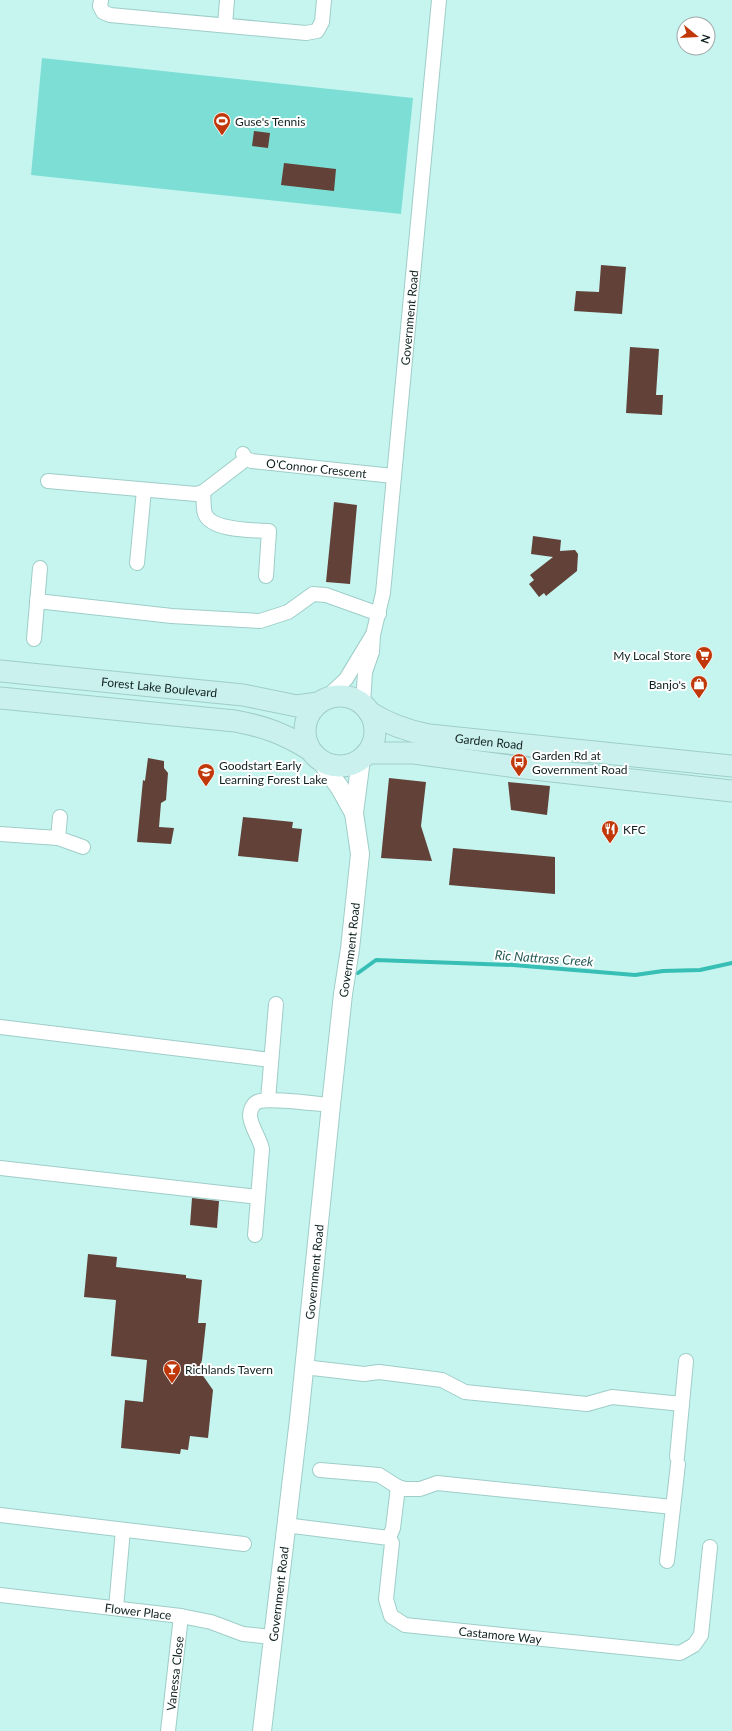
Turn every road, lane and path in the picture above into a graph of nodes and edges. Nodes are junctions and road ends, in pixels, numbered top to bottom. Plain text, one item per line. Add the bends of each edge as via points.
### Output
1 (101, 0) edge
2 (227, 0) edge
3 (324, 0) edge
4 (439, 0) edge
5 (225, 25) junction
6 (393, 476) junction
7 (48, 481) dead end
8 (144, 490) junction
9 (203, 492) junction
10 (137, 563) dead end
11 (40, 568) dead end
12 (266, 576) dead end
13 (37, 601) junction
14 (379, 614) junction
15 (373, 635) junction
16 (34, 639) dead end
17 (0, 671) edge
18 (0, 698) edge
19 (322, 701) junction
20 (366, 708) junction
21 (315, 755) junction
22 (364, 756) junction
23 (732, 766) edge
24 (732, 791) edge
25 (354, 813) junction
26 (60, 817) dead end
27 (0, 834) edge
28 (58, 838) junction
29 (83, 847) dead end
30 (276, 1004) dead end
31 (0, 1027) edge
32 (272, 1060) junction
33 (268, 1100) junction
34 (331, 1105) junction
35 (0, 1168) edge
36 (258, 1197) junction
37 (255, 1234) dead end
38 (686, 1361) dead end
39 (304, 1367) junction
40 (682, 1404) junction
41 (320, 1470) dead end
42 (398, 1487) junction
43 (673, 1507) junction
44 (0, 1515) edge
45 (285, 1526) junction
46 (123, 1530) junction
47 (389, 1538) junction
48 (244, 1544) dead end
49 (710, 1547) dead end
50 (667, 1561) dead end
51 (0, 1595) edge
52 (116, 1608) junction
53 (181, 1616) junction
54 (273, 1636) junction
55 (168, 1731) edge
56 (262, 1731) edge

1 - 5 street via 103,12 110,15
2 - 5 street
3 - 5 street via 322,22 317,31 306,33
4 - 6 street, Government Road
6 - 9 street, O'Connor Crescent via 252,461 245,457
6 - 14 street, Government Road
7 - 8 street
8 - 9 street via 196,494
8 - 10 street
9 - 12 street via 205,514 218,526 269,531
11 - 13 street
13 - 14 street via 172,616 260,622 288,612 313,594 326,595
13 - 16 street
14 - 15 street, Government Road
15 - 19 street, Government Road via 346,679
15 - 20 street, Government Road via 372,652 363,683
17 - 19 main road, Forest Lake Boulevard via 243,695 297,706
18 - 21 main road via 235,721 283,734
19 - 20 main road via 345,696
19 - 21 main road via 308,715 304,730 305,739
20 - 22 main road via 374,722 375,733 373,743
20 - 23 main road, Garden Road via 380,719 404,729 429,735
21 - 22 main road via 331,765 341,766 352,764
21 - 25 street, Government Road via 340,788
22 - 24 main road, Garden Road via 414,754
22 - 25 street, Government Road
25 - 34 street, Government Road via 360,854
26 - 28 street
27 - 28 street
28 - 29 street
30 - 32 street
31 - 32 street
32 - 33 street
33 - 34 street
33 - 36 street via 258,1102 249,1113 262,1149
34 - 39 street, Government Road
35 - 36 street
36 - 37 street
38 - 40 street
39 - 40 street via 364,1374 379,1372 442,1380 465,1392 579,1404 612,1397
39 - 45 street, Government Road
40 - 43 street
41 - 42 street via 379,1475
42 - 43 street via 420,1489 437,1482
42 - 47 street, Castamore Way via 393,1528
43 - 50 street
44 - 46 street
45 - 47 street
45 - 54 street, Government Road
46 - 48 street
46 - 52 street
47 - 49 street, Castamore Way via 392,1543 386,1599 391,1616 405,1625 680,1653 694,1645 701,1635
51 - 52 street, Flower Place
52 - 53 street, Flower Place
53 - 54 street, Flower Place via 211,1622 243,1634
53 - 55 street, Vanessa Close
54 - 56 street, Government Road

